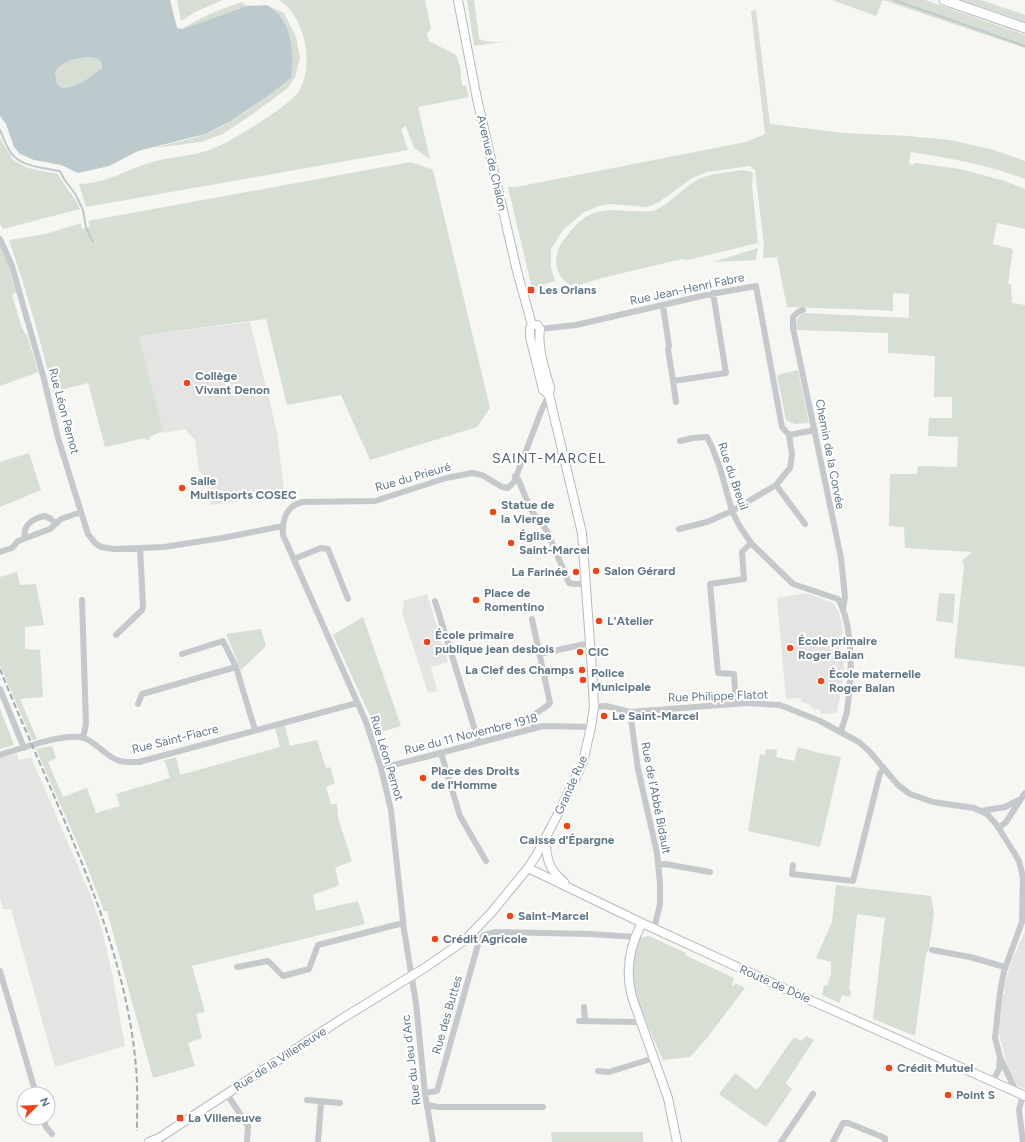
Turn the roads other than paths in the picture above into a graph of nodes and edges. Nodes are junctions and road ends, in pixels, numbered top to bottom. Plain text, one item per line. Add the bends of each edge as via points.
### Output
1 (458, 0) edge
2 (944, 0) edge
3 (1025, 28) edge
4 (0, 239) edge
5 (713, 294) junction
6 (663, 306) junction
7 (803, 310) dead end
8 (535, 330) junction
9 (673, 381) junction
10 (549, 396) junction
11 (676, 402) dead end
12 (815, 430) junction
13 (789, 435) junction
14 (680, 442) dead end
15 (515, 476) junction
16 (776, 485) junction
17 (732, 511) junction
18 (81, 512) junction
19 (55, 524) junction
20 (805, 524) dead end
21 (283, 525) junction
22 (678, 529) dead end
23 (25, 538) junction
24 (751, 544) junction
25 (140, 548) junction
26 (0, 552) edge
27 (294, 559) junction
28 (586, 584) junction
29 (348, 599) dead end
30 (82, 600) dead end
31 (436, 601) dead end
32 (843, 608) junction
33 (532, 619) dead end
34 (116, 635) dead end
35 (590, 644) junction
36 (182, 654) dead end
37 (539, 654) junction
38 (236, 667) junction
39 (0, 689) edge
40 (357, 702) junction
41 (138, 704) dead end
42 (736, 704) junction
43 (594, 707) junction
44 (630, 712) junction
45 (591, 727) junction
46 (533, 729) junction
47 (255, 730) junction
48 (841, 731) junction
49 (83, 738) junction
50 (479, 743) junction
51 (24, 748) junction
52 (441, 753) junction
53 (0, 755) edge
54 (381, 768) junction
55 (884, 768) junction
56 (1025, 793) edge
57 (1021, 799) junction
58 (981, 811) junction
59 (999, 828) junction
60 (545, 839) junction
61 (486, 861) dead end
62 (658, 865) junction
63 (793, 865) dead end
64 (528, 868) junction
65 (710, 872) dead end
66 (1024, 877) edge
67 (573, 889) junction
68 (403, 923) junction
69 (642, 923) junction
70 (654, 929) junction
71 (635, 937) junction
72 (932, 950) dead end
73 (237, 967) dead end
74 (1005, 967) junction
75 (0, 971) edge
76 (411, 976) junction
77 (584, 1007) dead end
78 (640, 1021) junction
79 (654, 1058) junction
80 (1000, 1058) junction
81 (598, 1071) dead end
82 (993, 1081) junction
83 (34, 1086) edge
84 (425, 1093) junction
85 (227, 1094) junction
86 (812, 1094) dead end
87 (1021, 1094) edge
88 (307, 1100) dead end
89 (321, 1102) junction
90 (340, 1103) dead end
91 (427, 1105) junction
92 (543, 1107) dead end
93 (46, 1126) edge
94 (52, 1134) dead end
95 (159, 1140) edge
96 (149, 1142) edge
97 (247, 1142) edge
98 (318, 1142) edge
99 (433, 1142) edge
100 (678, 1142) edge
101 (780, 1142) edge
102 (833, 1142) edge
103 (886, 1142) edge
104 (1023, 1142) edge

1 - 8 main road, Avenue de Chalon via 477,99 517,271
2 - 3 main road
4 - 18 street, Rue Léon Pernot via 12,266 58,438
5 - 6 street, Rue Jean-Henri Fabre
5 - 9 street via 726,373
5 - 13 street, Rue Jean-Henri Fabre via 756,286 782,427
6 - 8 street, Rue Jean-Henri Fabre via 576,326
6 - 9 street
7 - 12 street, Chemin de la Corvée via 793,317 793,328
8 - 10 main road, Grande Rue via 550,388
9 - 11 street
10 - 15 street
10 - 28 main road, Grande Rue via 582,533
12 - 13 street
12 - 32 street, Chemin de la Corvée via 841,558 845,597
13 - 16 street via 792,456 790,468
14 - 17 street, Rue du Breuil via 707,437 720,468
15 - 21 street, Rue du Prieuré via 514,482 508,488 472,473 446,478 375,501 297,503 288,510
15 - 28 street via 531,510 548,531 569,583
16 - 17 street
16 - 20 street
17 - 22 street via 707,522
17 - 24 street, Rue du Breuil
18 - 19 street via 61,519
18 - 25 street, Rue Léon Pernot via 88,534 101,547 114,550
19 - 23 street via 50,529
19 - 23 street via 45,516 34,520 26,528
21 - 25 street, Rue Léon Pernot via 204,541
21 - 27 street, Rue Léon Pernot via 283,535
23 - 26 street via 12,548
24 - 32 street, Rue du Breuil via 793,584 838,599
24 - 42 street via 742,552 744,579 710,584 718,673 734,674
25 - 34 street via 142,610
27 - 29 street via 326,548
27 - 40 street, Rue Léon Pernot
28 - 35 main road, Grande Rue
30 - 49 street via 86,724
31 - 50 street
32 - 48 street via 847,623 850,664 847,712
33 - 37 street
35 - 37 street
35 - 43 main road, Grande Rue
36 - 38 street via 223,641
37 - 46 street via 550,703 532,717
38 - 41 street via 142,694
38 - 47 street
39 - 51 street
40 - 47 street, Rue Saint-Fiacre
40 - 54 street, Rue Léon Pernot
42 - 44 street, Rue Philippe Flatot
42 - 48 street, Rue Philippe Flatot via 780,705
43 - 44 street, Rue Philippe Flatot via 606,706
43 - 45 main road, Grande Rue
44 - 62 street, Rue de l'Abbé Bidault via 638,769
45 - 46 street, Rue du 11 Novembre 1918 via 543,726
45 - 60 main road, Grande Rue via 577,777
46 - 50 street, Rue du 11 Novembre 1918
47 - 49 street, Rue Saint-Fiacre via 139,762 127,763 116,760
48 - 55 street, Rue Philippe Flatot via 859,742
49 - 51 street via 50,740
50 - 52 street, Rue du 11 Novembre 1918
51 - 53 street
52 - 54 street, Rue du 11 Novembre 1918
52 - 61 street via 460,816
54 - 68 street, Rue Léon Pernot via 392,810
55 - 58 street, Rue Philippe Flatot via 898,785 910,794 933,802
55 - 63 street via 880,773 853,882 792,874
56 - 57 street
57 - 58 street via 1005,807
57 - 59 street
58 - 59 street, Rue Philippe Flatot
59 - 66 street, Rue Philippe Flatot via 1019,861
60 - 64 main road, Grande Rue
60 - 67 main road via 550,866 559,878
62 - 65 street, Rue de l'Abbé Bidault
62 - 70 street, Rue de l'Abbé Bidault via 660,904
64 - 67 main road, Route de Dole
64 - 76 main road, Grande Rue via 477,930
66 - 74 street, Rue Philippe Flatot via 1022,922
67 - 69 main road, Route de Dole
68 - 73 street via 318,945 309,969 283,976 268,961
68 - 76 street, Rue Léon Pernot
69 - 70 main road, Route de Dole
69 - 71 main road
70 - 82 main road, Route de Dole
71 - 78 main road via 628,974
71 - 84 street, Rue des Buttes via 494,932 484,935 480,941 437,1091
72 - 74 street
74 - 80 street, Rue Philippe Flatot via 995,1038
75 - 83 street
76 - 84 street, Rue du Jeu d'Arc
76 - 85 main road, Rue de la Villeneuve
77 - 78 street via 582,1021
78 - 79 main road
79 - 81 street via 609,1072
79 - 100 main road via 668,1098
80 - 82 street via 999,1069
80 - 87 street, Rue Philippe Flatot
82 - 87 main road, Route de Dole
84 - 91 street, Rue du Jeu d'Arc
85 - 95 main road, Rue de la Villeneuve
85 - 97 street via 248,1126
86 - 101 street
87 - 104 street via 1019,1110
88 - 89 street
89 - 90 street
89 - 98 street
91 - 92 street
91 - 99 street, Rue du Jeu d'Arc
93 - 94 street
95 - 96 main road, Rue de la Villeneuve
102 - 103 street via 843,1123 885,1138

